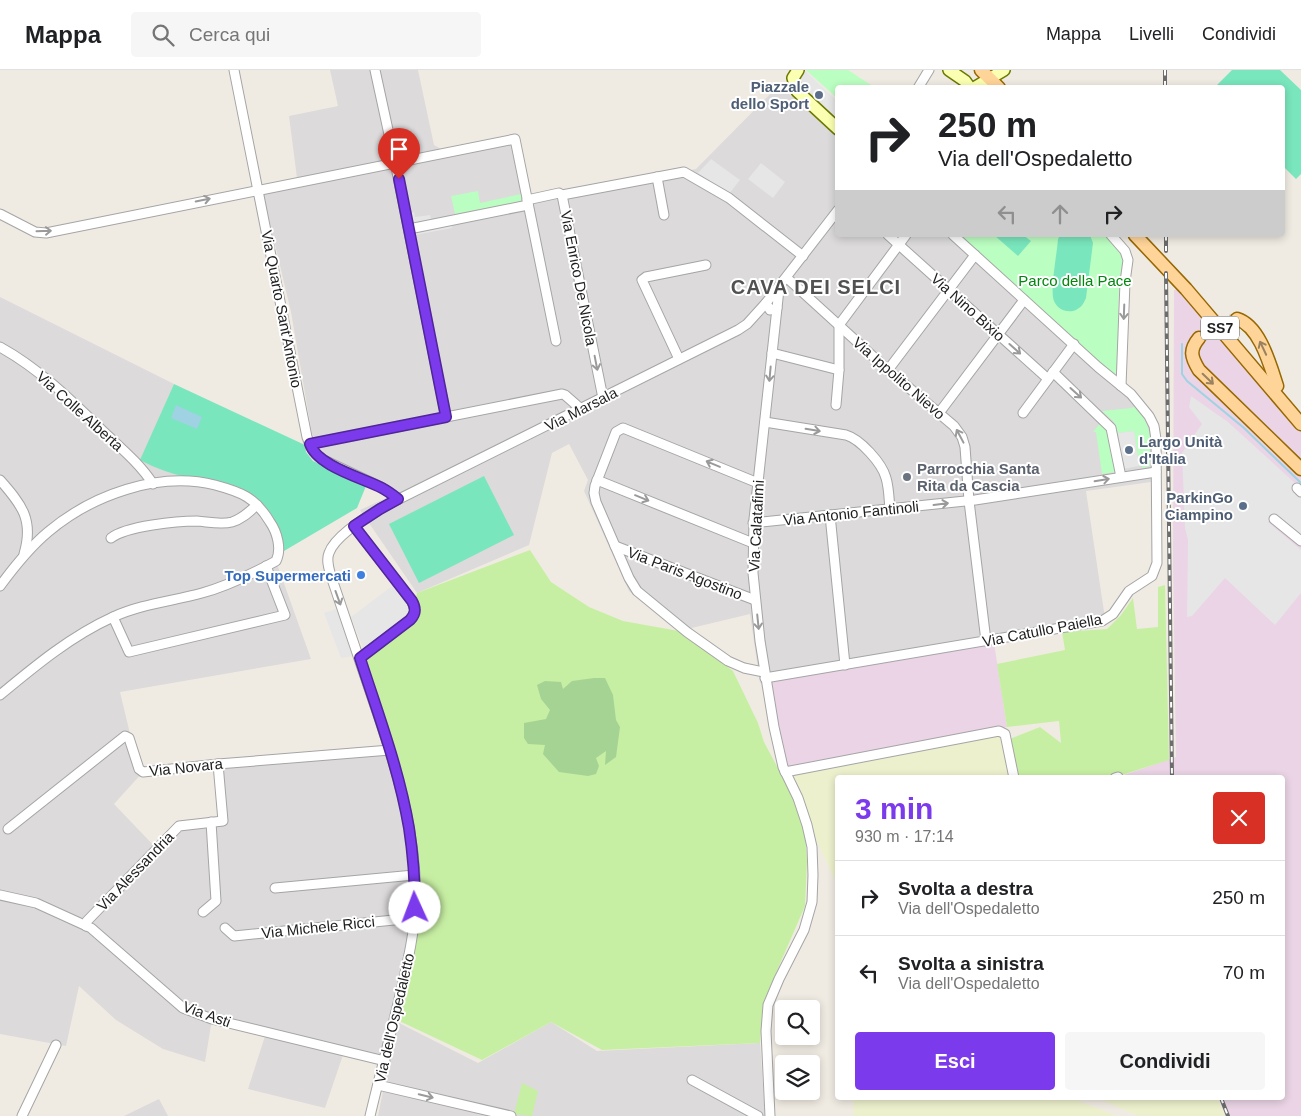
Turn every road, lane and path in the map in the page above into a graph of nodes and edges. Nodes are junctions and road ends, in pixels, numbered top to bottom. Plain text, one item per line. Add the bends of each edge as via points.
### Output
1 (234, 70) edge
2 (375, 70) edge
3 (798, 70) edge
4 (929, 70) edge
5 (949, 70) edge
6 (1004, 70) edge
7 (989, 76) edge
8 (920, 85) edge
9 (969, 85) edge
10 (835, 127) edge
11 (396, 162) junction
12 (657, 176) junction
13 (258, 189) junction
14 (562, 195) junction
15 (527, 202) junction
16 (0, 214) edge
17 (835, 214) edge
18 (664, 216) dead end
19 (409, 229) junction
20 (890, 237) edge
21 (904, 237) edge
22 (955, 237) edge
23 (1113, 237) edge
24 (1138, 237) edge
25 (1147, 237) edge
26 (898, 245) junction
27 (975, 255) junction
28 (803, 256) junction
29 (706, 265) dead end
30 (787, 278) junction
31 (949, 290) junction
32 (1024, 300) junction
33 (771, 307) junction
34 (1237, 320) dead end
35 (839, 325) junction
36 (998, 334) junction
37 (1199, 338) dead end
38 (556, 340) dead end
39 (1074, 344) junction
40 (0, 348) edge
41 (772, 353) junction
42 (679, 359) junction
43 (839, 370) junction
44 (888, 370) junction
45 (1051, 376) junction
46 (1121, 386) junction
47 (1277, 386) junction
48 (603, 398) junction
49 (836, 405) dead end
50 (581, 409) junction
51 (940, 413) junction
52 (1023, 413) dead end
53 (1301, 414) edge
54 (446, 417) junction
55 (765, 422) junction
56 (1301, 424) edge
57 (310, 444) junction
58 (1301, 469) edge
59 (1156, 472) junction
60 (1121, 477) junction
61 (0, 480) edge
62 (597, 480) junction
63 (758, 483) junction
64 (152, 484) junction
65 (398, 499) junction
66 (969, 501) junction
67 (257, 504) junction
68 (890, 510) junction
69 (830, 515) junction
70 (1274, 519) dead end
71 (753, 523) junction
72 (354, 526) junction
73 (111, 538) dead end
74 (1301, 541) edge
75 (752, 543) junction
76 (615, 546) junction
77 (23, 557) junction
78 (266, 566) junction
79 (0, 586) edge
80 (755, 600) junction
81 (113, 617) junction
82 (986, 641) junction
83 (360, 658) junction
84 (845, 665) junction
85 (765, 675) junction
86 (0, 695) edge
87 (390, 750) junction
88 (218, 764) junction
89 (785, 772) junction
90 (1013, 775) edge
91 (211, 822) junction
92 (8, 829) dead end
93 (414, 875) junction
94 (275, 888) dead end
95 (0, 895) edge
96 (203, 912) dead end
97 (414, 918) junction
98 (86, 926) junction
99 (225, 928) dead end
100 (56, 1045) dead end
101 (385, 1061) junction
102 (692, 1080) dead end
103 (378, 1085) junction
104 (22, 1116) edge
105 (370, 1116) edge
106 (511, 1116) edge
107 (758, 1116) edge
108 (770, 1116) edge

1 - 13 street, Via Quarto Sant'Antonio
2 - 11 street
3 - 10 street via 793,78 796,91
4 - 8 street
5 - 9 street
6 - 7 street
7 - 9 street
11 - 13 street
11 - 15 street via 515,139
11 - 19 street
12 - 14 street, Via Enrico De Nicola
12 - 18 street
12 - 28 street, Via Enrico De Nicola via 680,172 690,174 729,198
16 -> 13 street via 35,232 46,233
13 - 57 street, Via Quarto Sant'Antonio
14 - 15 street
14 -> 48 street, Via Enrico De Nicola
15 - 19 street
15 - 38 street
17 - 28 street
19 - 54 street
20 - 26 street, Via Nino Bixio
21 - 26 street
22 - 27 street, Via Catullo Paiella
23 -> 46 street via 1128,260
24 - 56 main road, SS7
25 - 47 main road, SS7
26 - 31 street, Via Nino Bixio
26 - 35 street
27 - 31 street
27 - 32 street, Via Catullo Paiella
28 - 30 street
29 - 42 street via 642,280
30 - 33 street, Via Calatafimi
30 - 35 street, Via Ippolito Nievo
31 - 36 street, Via Nino Bixio
31 - 44 street
32 - 36 street
32 - 39 street, Via Catullo Paiella
33 - 41 street, Via Calatafimi
33 - 42 street, Via Marsala via 759,312 742,328
47 -> 34 main road via 1253,330 1245,322
35 - 43 street
35 - 44 street, Via Ippolito Nievo
36 -> 45 street, Via Nino Bixio
36 - 51 street
37 -> 58 main road via 1193,345 1192,359 1200,370
39 - 45 street
39 - 46 street, Via Catullo Paiella
40 - 64 street, Via Colle Alberta via 29,366 74,404 142,468
41 - 43 street
41 -> 55 street, Via Calatafimi
42 - 48 street, Via Marsala
43 - 49 street
44 - 51 street, Via Ippolito Nievo
45 - 52 street
45 -> 60 street, Via Nino Bixio via 1098,414 1112,430
46 - 59 street, Via Catullo Paiella via 1144,408 1153,423
47 - 53 main road, SS7
48 - 50 street, Via Marsala
50 - 54 street via 562,394
50 - 65 street, Via Marsala
66 -> 51 street, Via Ippolito Nievo via 963,440
54 - 57 street
55 - 63 street, Via Calatafimi
55 -> 68 street via 856,439 884,472
57 - 65 street via 324,460 381,487
59 - 60 street, Via Antonio Fantinoli
59 - 82 street, Via Catullo Paiella via 1157,564 1150,578 1129,591 1114,613 1104,620
66 -> 60 street, Via Antonio Fantinoli
61 - 77 street via 16,498 26,518 28,534
63 -> 62 street via 626,428 617,431
62 -> 75 street
62 - 76 street, Via Catullo Paiella via 595,500
63 - 71 street, Via Calatafimi
64 - 67 street via 171,481 208,484 238,491
64 - 77 street via 89,506 50,531
65 - 72 street, Via dell'Ospedaletto
68 -> 66 street, Via Antonio Fantinoli
66 - 82 street, Via Ippolito Nievo
67 - 73 street via 243,517 229,523 165,523
67 - 78 street via 270,521 277,538 279,556
68 - 69 street, Via Antonio Fantinoli
69 - 71 street, Via Antonio Fantinoli
69 - 84 street
70 - 74 street
71 - 75 street, Via Calatafimi
72 -> 83 street, Via dell'Ospedaletto via 332,547 328,565
72 - 83 street via 412,601 415,611 410,620
75 - 80 street, Via Calatafimi
76 - 80 street, Via Paris Agostino
76 - 85 street, Via Catullo Paiella via 631,583 642,596 728,661
77 - 79 street
78 - 81 street via 203,593
78 - 81 street via 285,615 129,652
80 -> 85 street, Via Calatafimi
81 - 86 street via 72,640
82 - 84 street, Via Catullo Paiella
83 - 87 street, Via dell'Ospedaletto
84 - 85 street, Via Catullo Paiella
85 - 89 street, Via Calatafimi
87 - 88 street, Via Novara
87 - 93 street, Via dell'Ospedaletto via 409,828
88 - 91 street via 224,819
88 - 92 street, Via Novara via 142,772 125,736
89 - 90 street via 998,731 1005,734
89 - 108 street, Via Calatafimi via 798,798 812,847 812,902 804,930 768,1005
91 - 96 street via 216,901
91 - 98 street, Via Alessandria via 180,826 87,921
93 - 94 street
93 - 97 street, Via dell'Ospedaletto
95 - 98 street, Via Asti via 36,903
97 - 99 street, Via Michele Ricci via 234,936
97 - 101 street, Via dell'Ospedaletto
98 - 101 street, Via Asti via 182,1008 212,1019
100 - 104 street
101 - 103 street, Via dell'Ospedaletto
102 - 107 street
103 - 105 street, Via dell'Ospedaletto
103 -> 106 street

